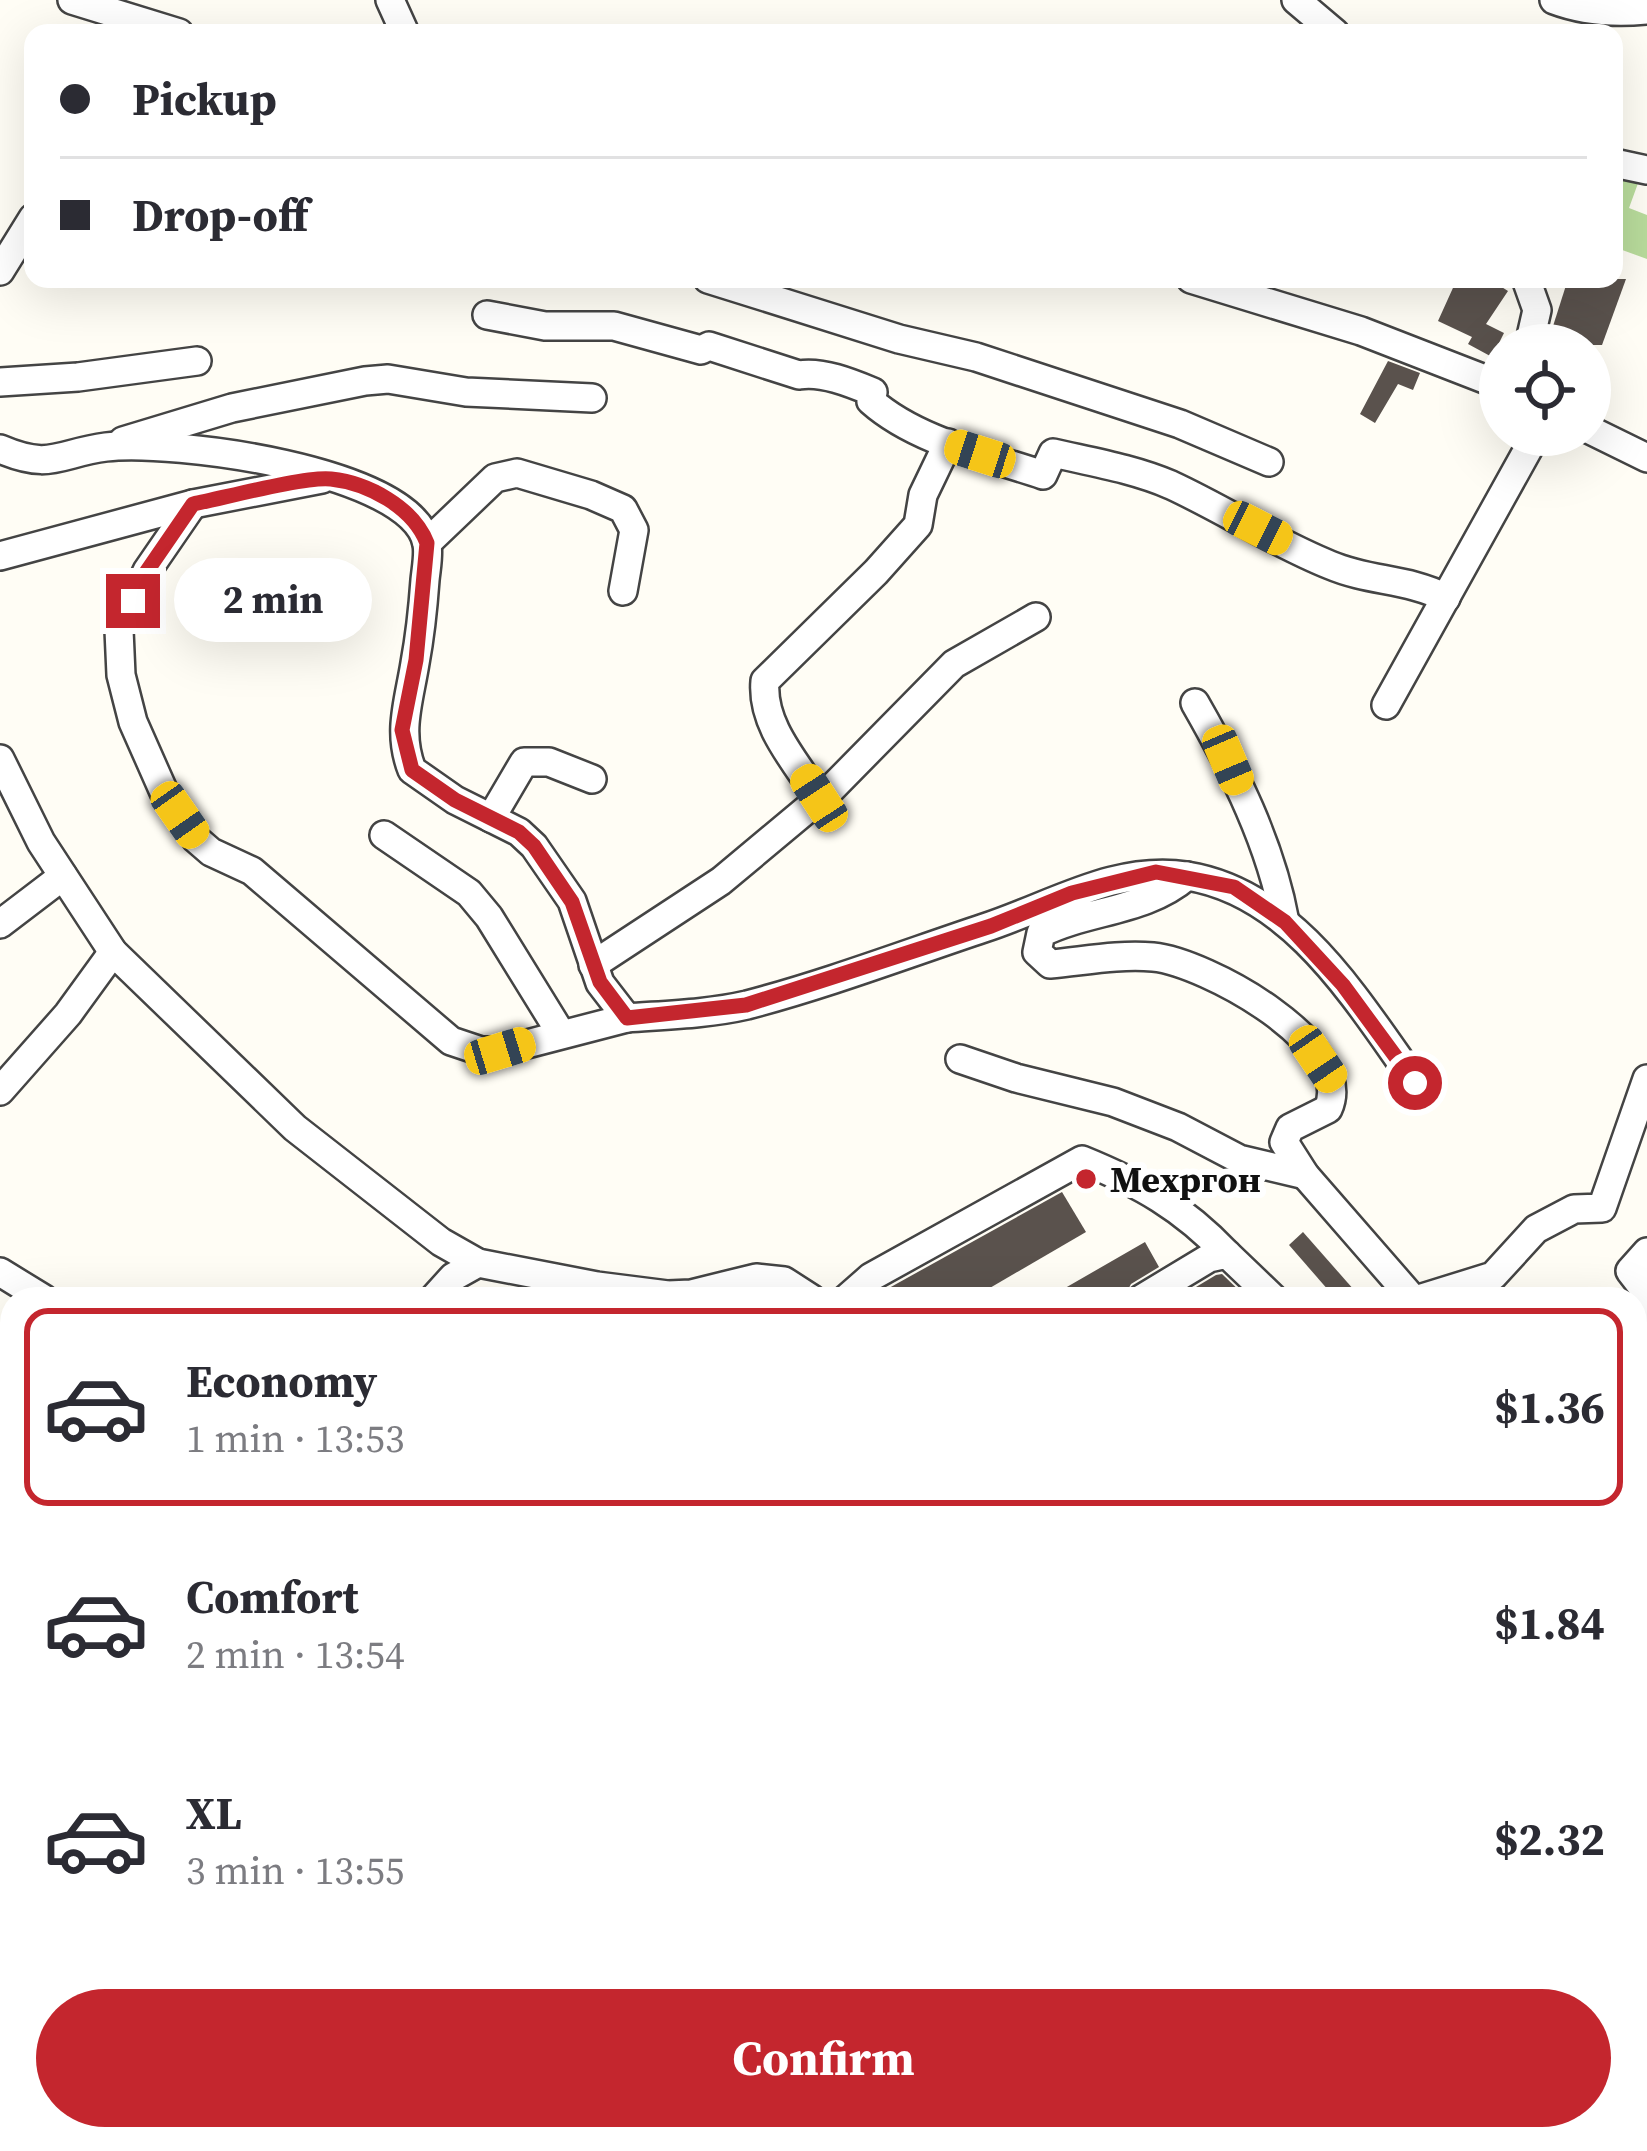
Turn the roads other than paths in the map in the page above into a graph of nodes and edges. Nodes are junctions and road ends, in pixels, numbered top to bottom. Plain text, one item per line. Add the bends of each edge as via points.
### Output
1 (72, 0) edge
2 (1296, 0) edge
3 (1554, 0) edge
4 (1647, 10) edge
5 (106, 22) edge
6 (1324, 24) edge
7 (24, 232) edge
8 (0, 271) edge
9 (737, 288) edge
10 (1229, 288) edge
11 (1529, 288) edge
12 (488, 315) dead end
13 (1537, 324) edge
14 (197, 361) dead end
15 (1479, 377) edge
16 (0, 382) edge
17 (592, 398) dead end
18 (1611, 440) edge
19 (948, 443) junction
20 (107, 447) junction
21 (0, 449) edge
22 (1524, 456) edge
23 (1647, 458) edge
24 (1269, 462) dead end
25 (328, 478) junction
26 (193, 504) junction
27 (427, 543) junction
28 (0, 556) edge
29 (623, 591) dead end
30 (1446, 598) junction
31 (1036, 617) dead end
32 (1195, 703) dead end
33 (1386, 705) dead end
34 (0, 759) edge
35 (592, 779) dead end
36 (819, 798) junction
37 (491, 818) junction
38 (384, 835) dead end
39 (63, 876) junction
40 (1187, 876) junction
41 (1285, 922) junction
42 (0, 924) edge
43 (113, 952) junction
44 (593, 965) junction
45 (627, 1018) junction
46 (560, 1032) junction
47 (959, 1059) dead end
48 (1647, 1079) edge
49 (1415, 1083) dead end
50 (0, 1091) edge
51 (1305, 1175) junction
52 (1647, 1252) edge
53 (1227, 1254) junction
54 (478, 1263) junction
55 (444, 1287) edge
56 (620, 1287) edge
57 (720, 1287) edge
58 (792, 1287) edge
59 (859, 1287) edge
60 (1161, 1287) edge
61 (1261, 1287) edge
62 (1405, 1287) edge
63 (1456, 1287) edge
64 (1642, 1287) edge

1 - 5 street
2 - 6 street
3 - 4 street
7 - 8 street
9 - 24 street via 976,357
10 - 15 street
11 - 13 street
12 - 19 street via 545,326 614,326 853,384 873,392 884,412
14 - 16 street
17 - 20 street via 365,381 210,414
18 - 23 street
19 - 30 street via 1043,475 1053,453 1127,471 1332,566
19 - 36 street via 918,525 766,681 763,702 773,727
20 - 21 street via 47,463
20 - 25 street via 207,449
22 - 30 street
25 - 26 street
25 - 27 street via 400,507
26 - 28 street
26 - 46 street via 119,630 133,722 196,839 252,871 451,1041 500,1051
27 - 29 street via 495,478 517,473 623,509 634,530
27 - 37 street via 404,752 423,781
30 - 33 street
31 - 36 street via 954,664
32 - 41 street via 1264,847
34 - 39 street
35 - 37 street via 549,762 524,762
36 - 44 street via 721,881
37 - 44 street via 519,832 557,877
38 - 46 street via 469,893
39 - 42 street
39 - 43 street
40 - 41 street via 1234,887
40 - 45 street via 1129,875 746,1005
40 - 51 street via 1141,905 1041,933 1037,952 1050,964 1157,957 1248,994 1294,1029 1332,1079 1334,1096 1328,1109 1284,1136
41 - 49 street
43 - 50 street
43 - 54 street via 295,1128
44 - 45 street
45 - 46 street
47 - 51 street via 1113,1102 1239,1159
48 - 63 street via 1602,1208 1574,1209 1536,1229 1493,1276
51 - 62 street
52 - 64 street via 1630,1271
53 - 59 street via 1142,1184 1082,1160
53 - 60 street
53 - 61 street
54 - 55 street
54 - 56 street
57 - 58 street via 756,1278

